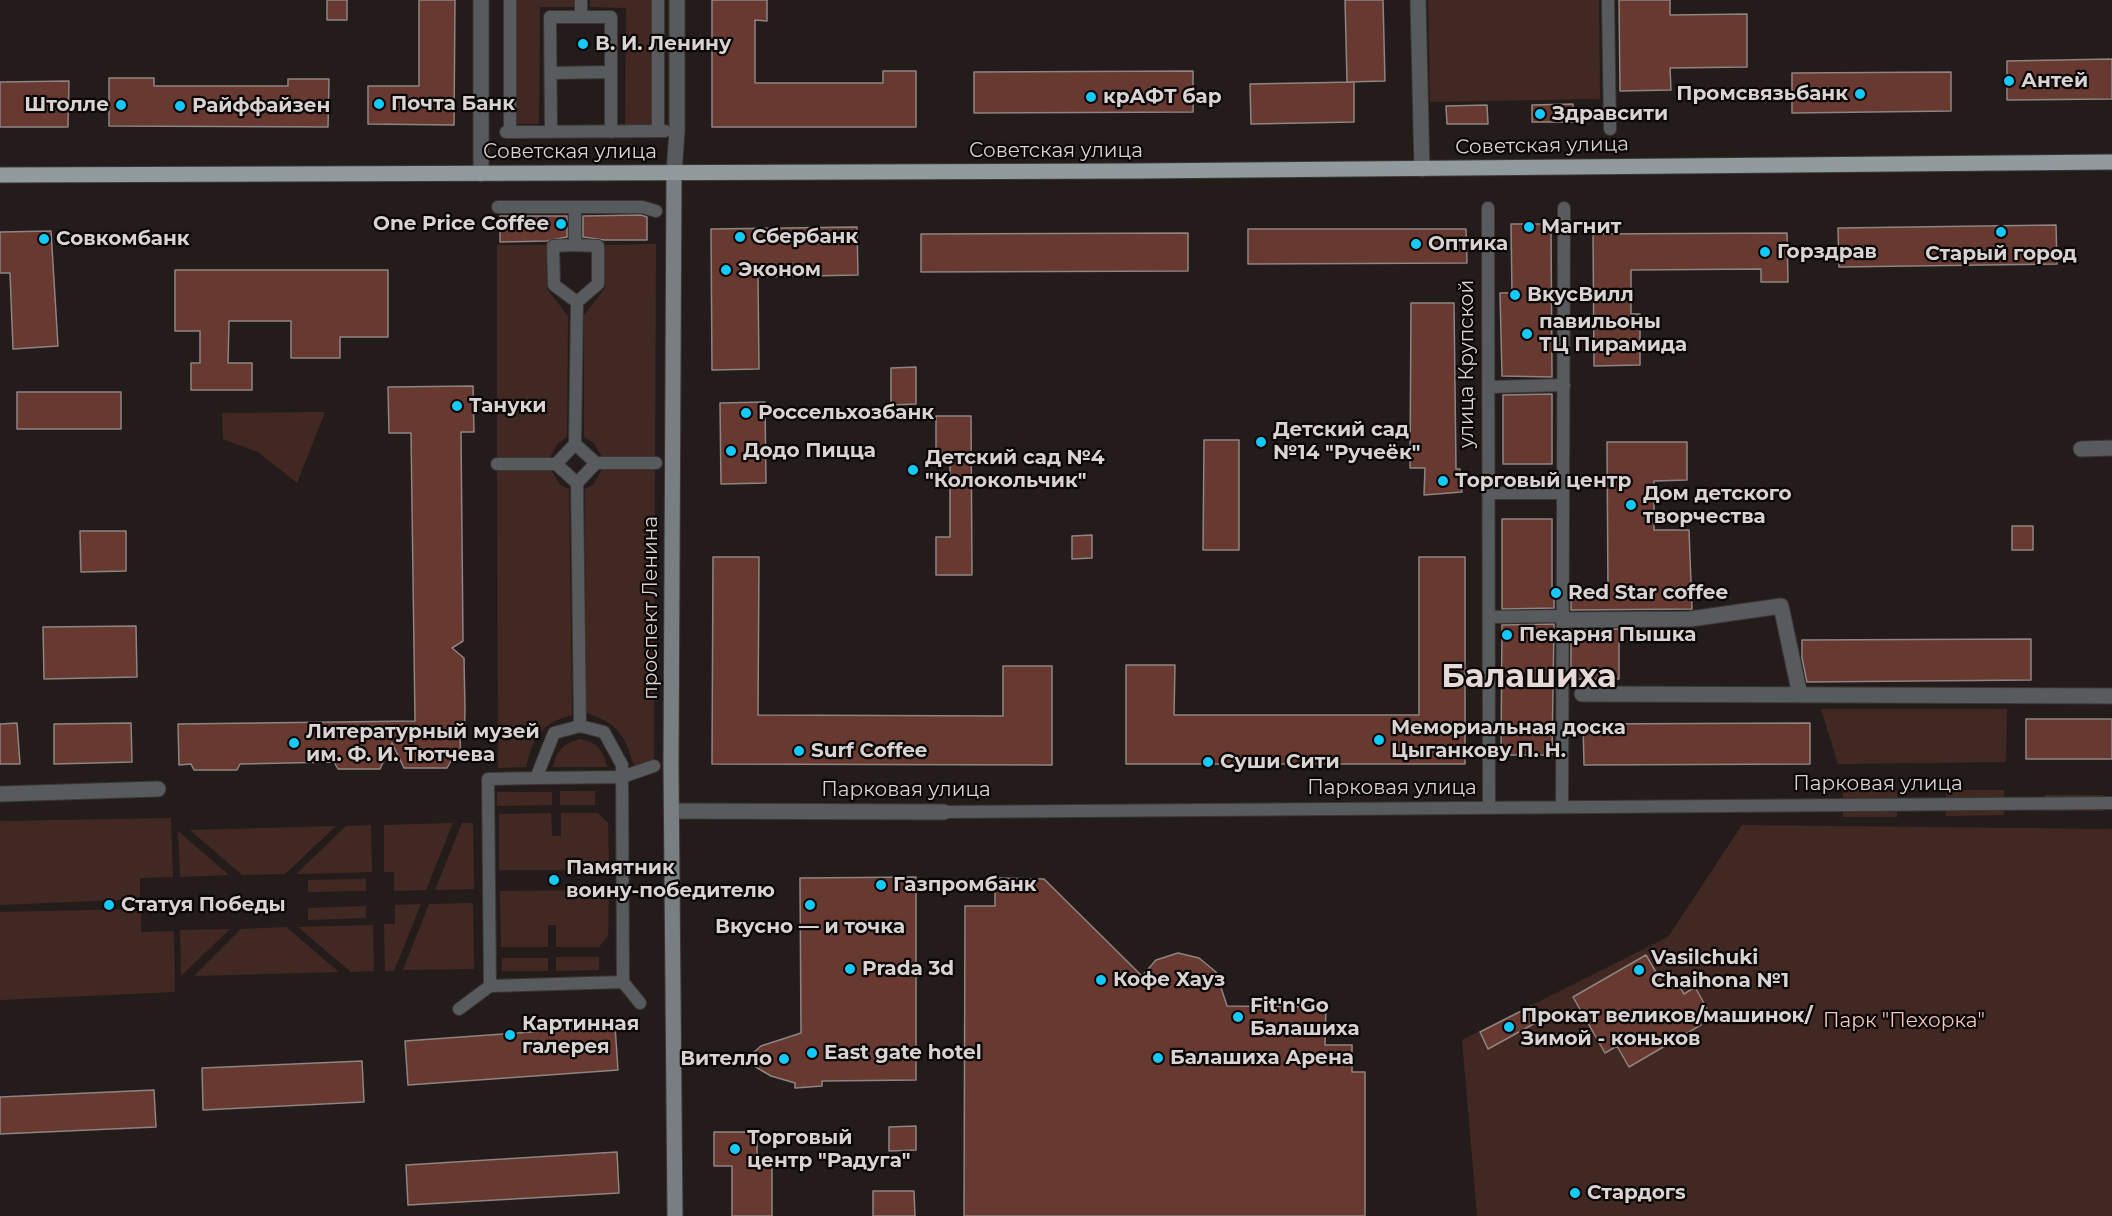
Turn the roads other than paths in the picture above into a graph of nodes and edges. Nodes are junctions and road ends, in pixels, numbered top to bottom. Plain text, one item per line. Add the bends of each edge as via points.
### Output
1 (481, 0) edge
2 (510, 0) edge
3 (581, 0) edge
4 (658, 0) edge
5 (677, 0) edge
6 (1418, 0) edge
7 (1608, 0) edge
8 (581, 17) junction
9 (611, 72) junction
10 (551, 73) junction
11 (1610, 129) dead end
12 (551, 132) junction
13 (611, 132) junction
14 (2112, 162) edge
15 (1422, 169) junction
16 (674, 173) junction
17 (481, 174) junction
18 (0, 176) edge
19 (498, 207) dead end
20 (575, 207) junction
21 (1488, 208) dead end
22 (1564, 208) dead end
23 (656, 212) dead end
24 (575, 246) junction
25 (577, 302) junction
26 (1564, 386) junction
27 (1489, 387) junction
28 (575, 444) junction
29 (2112, 448) edge
30 (2081, 449) dead end
31 (596, 463) junction
32 (656, 463) dead end
33 (497, 464) dead end
34 (556, 464) junction
35 (577, 483) junction
36 (1489, 493) junction
37 (1563, 493) junction
38 (1489, 618) junction
39 (1563, 618) junction
40 (1563, 694) junction
41 (1582, 694) joint
42 (1800, 695) junction
43 (2112, 696) edge
44 (580, 726) junction
45 (654, 766) dead end
46 (622, 777) junction
47 (536, 778) junction
48 (158, 789) dead end
49 (0, 794) edge
50 (2112, 803) edge
51 (1562, 807) junction
52 (1489, 808) junction
53 (672, 811) junction
54 (944, 812) joint
55 (623, 982) junction
56 (490, 986) junction
57 (640, 1002) dead end
58 (459, 1009) dead end
59 (675, 1216) edge

1 - 17 street
2 - 12 street via 510,135
3 - 8 street
4 - 13 street via 654,134
5 - 16 street, проспект Ленина
6 - 15 street
7 - 11 street
8 - 9 street via 611,17
8 - 10 street via 550,17
9 - 10 street
9 - 13 street
10 - 12 street
12 - 13 street
14 - 15 main road, Советская улица
15 - 16 main road, Советская улица
16 - 17 main road, Советская улица
16 - 53 main road, проспект Ленина
17 - 18 main road, Советская улица
19 - 20 street
20 - 23 street via 642,207
20 - 24 street
21 - 27 street, улица Крупской
22 - 26 street
24 - 25 street via 598,246 598,285
24 - 25 street via 553,246 554,285
25 - 28 street
26 - 27 street
26 - 37 street
27 - 36 street, улица Крупской
28 - 31 street
28 - 34 street
29 - 30 street
31 - 32 street
31 - 35 street
33 - 34 street
34 - 35 street
35 - 44 street
36 - 37 street
36 - 38 street, улица Крупской
37 - 39 street
38 - 39 street
38 - 52 street, улица Крупской
39 - 40 street
39 - 42 street via 1689,619 1781,606
40 - 41 street
40 - 51 street
41 - 42 street
42 - 43 street
44 - 46 street via 604,732 622,765
44 - 47 street via 554,733
45 - 46 street
46 - 47 street
46 - 55 street
47 - 56 street via 488,779
48 - 49 street
50 - 51 street, Парковая улица
51 - 52 street, Парковая улица
52 - 54 street, Парковая улица
53 - 54 street, Парковая улица
53 - 59 main road, проспект Ленина
55 - 56 street
55 - 57 street
56 - 58 street

